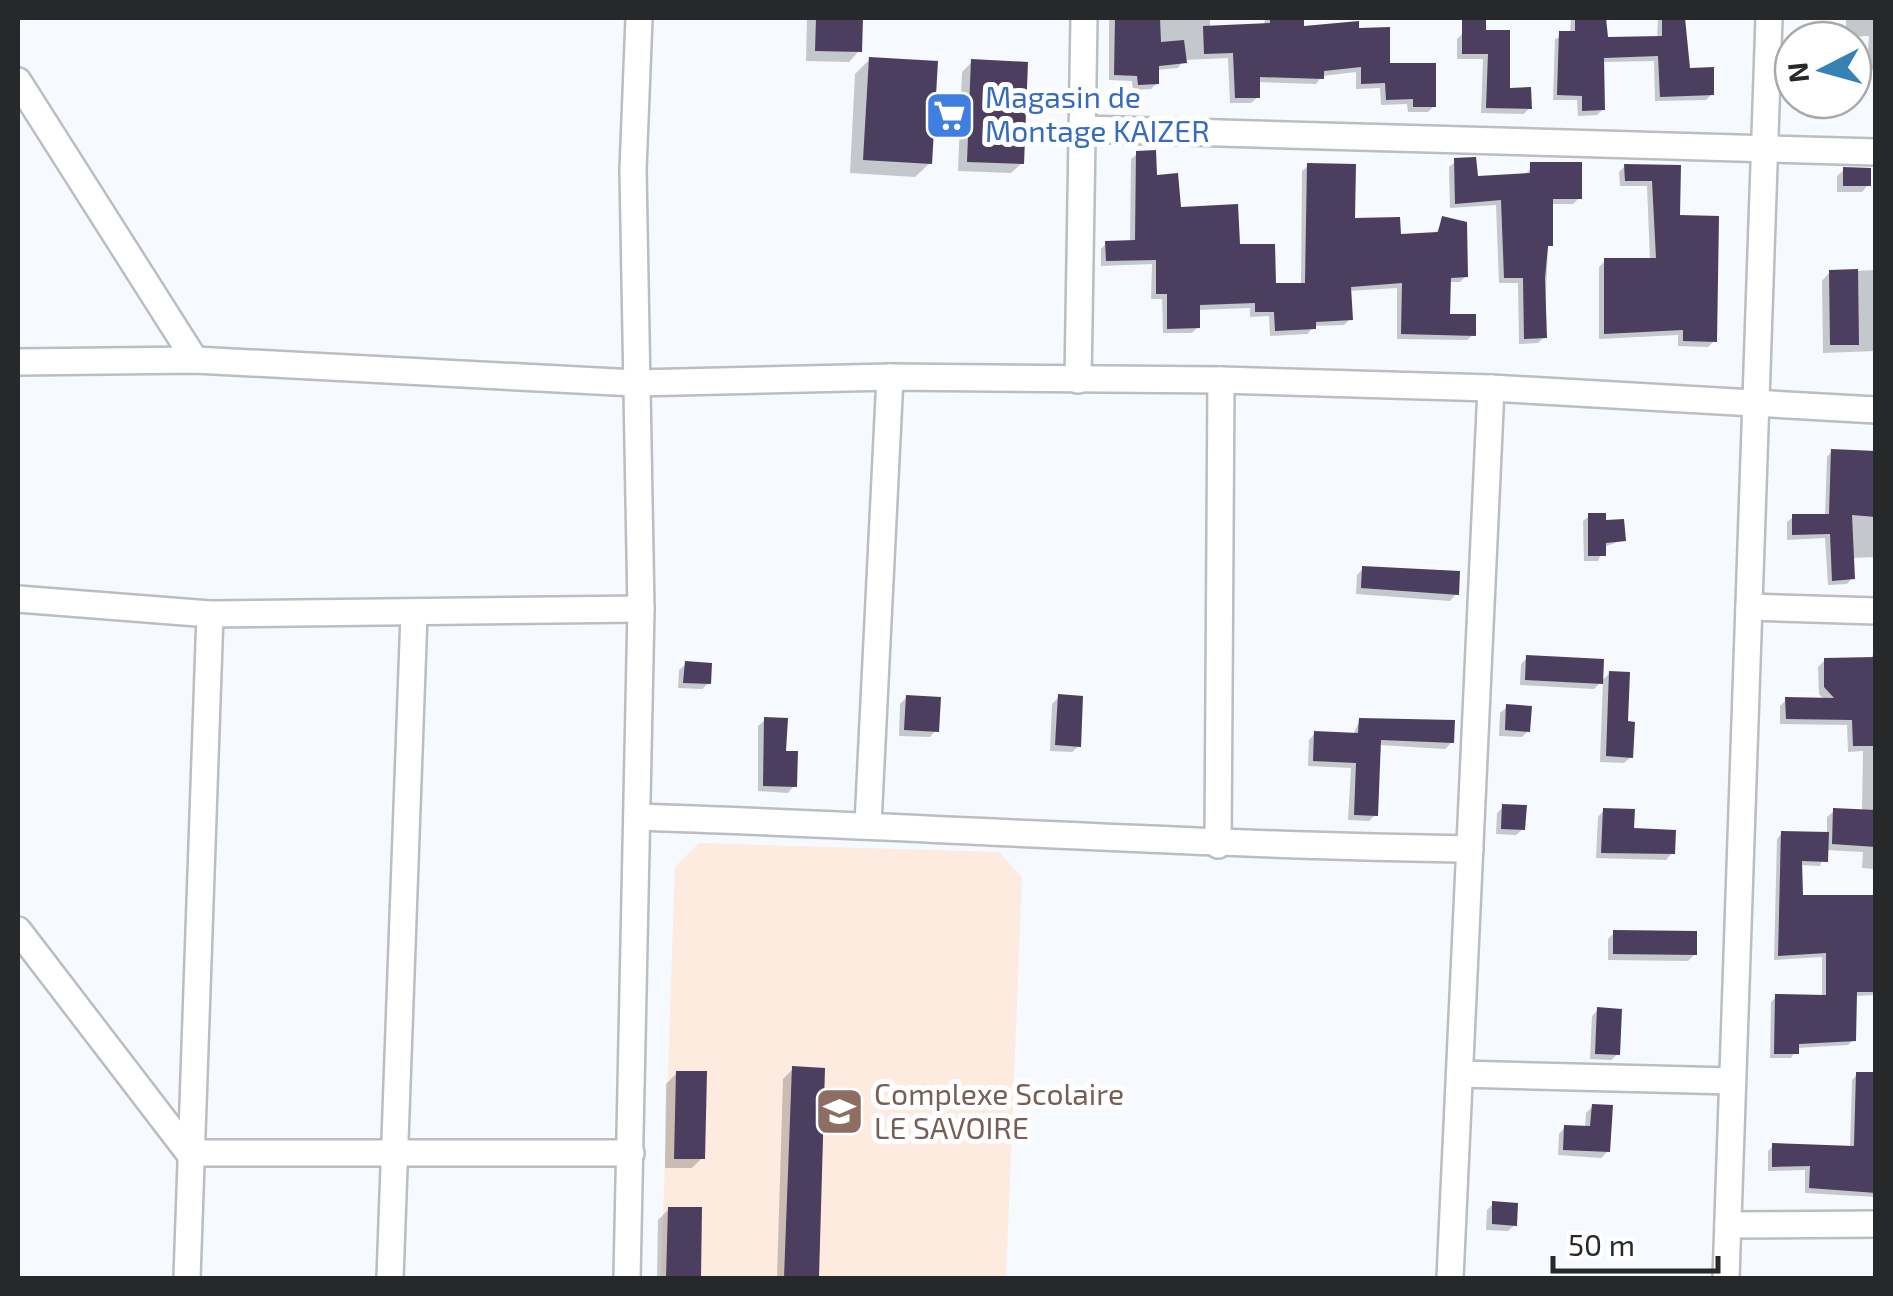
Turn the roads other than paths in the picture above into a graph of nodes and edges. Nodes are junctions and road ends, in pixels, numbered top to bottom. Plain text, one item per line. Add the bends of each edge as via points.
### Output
1 (639, 18) edge
2 (1084, 18) edge
3 (1769, 18) edge
4 (18, 80) edge
5 (1084, 129) junction
6 (1764, 148) junction
7 (1876, 152) edge
8 (194, 360) junction
9 (18, 362) edge
10 (890, 377) junction
11 (1078, 380) junction
12 (1220, 380) junction
13 (635, 383) junction
14 (1491, 388) junction
15 (1754, 406) junction
16 (1876, 410) edge
17 (18, 599) edge
18 (1749, 606) junction
19 (641, 609) junction
20 (1876, 611) edge
21 (210, 614) junction
22 (414, 614) junction
23 (637, 817) junction
24 (868, 824) junction
25 (1218, 846) junction
26 (1470, 850) junction
27 (18, 930) edge
28 (1460, 1074) junction
29 (1732, 1081) junction
30 (189, 1154) junction
31 (631, 1154) junction
32 (396, 1155) junction
33 (1876, 1224) edge
34 (1728, 1225) junction
35 (187, 1278) edge
36 (390, 1278) edge
37 (628, 1278) edge
38 (1450, 1278) edge
39 (1726, 1278) edge

1 - 13 street
2 - 5 street
3 - 6 street
4 - 8 street
5 - 6 street
5 - 11 street
6 - 7 street
6 - 15 street
8 - 9 street
8 - 13 street
10 - 11 street
10 - 13 street
10 - 24 street
11 - 12 street
12 - 14 street
12 - 25 street
13 - 19 street
14 - 15 street
14 - 26 street
15 - 16 street
15 - 18 street
17 - 21 street
18 - 20 street
18 - 29 street
19 - 22 street
19 - 23 street
21 - 22 street
21 - 30 street
22 - 32 street
23 - 24 street
23 - 31 street
24 - 25 street
25 - 26 street
26 - 28 street
27 - 30 street
28 - 29 street
28 - 38 street
29 - 34 street
30 - 32 street
30 - 35 street
31 - 32 street
31 - 37 street
32 - 36 street
33 - 34 street
34 - 39 street

